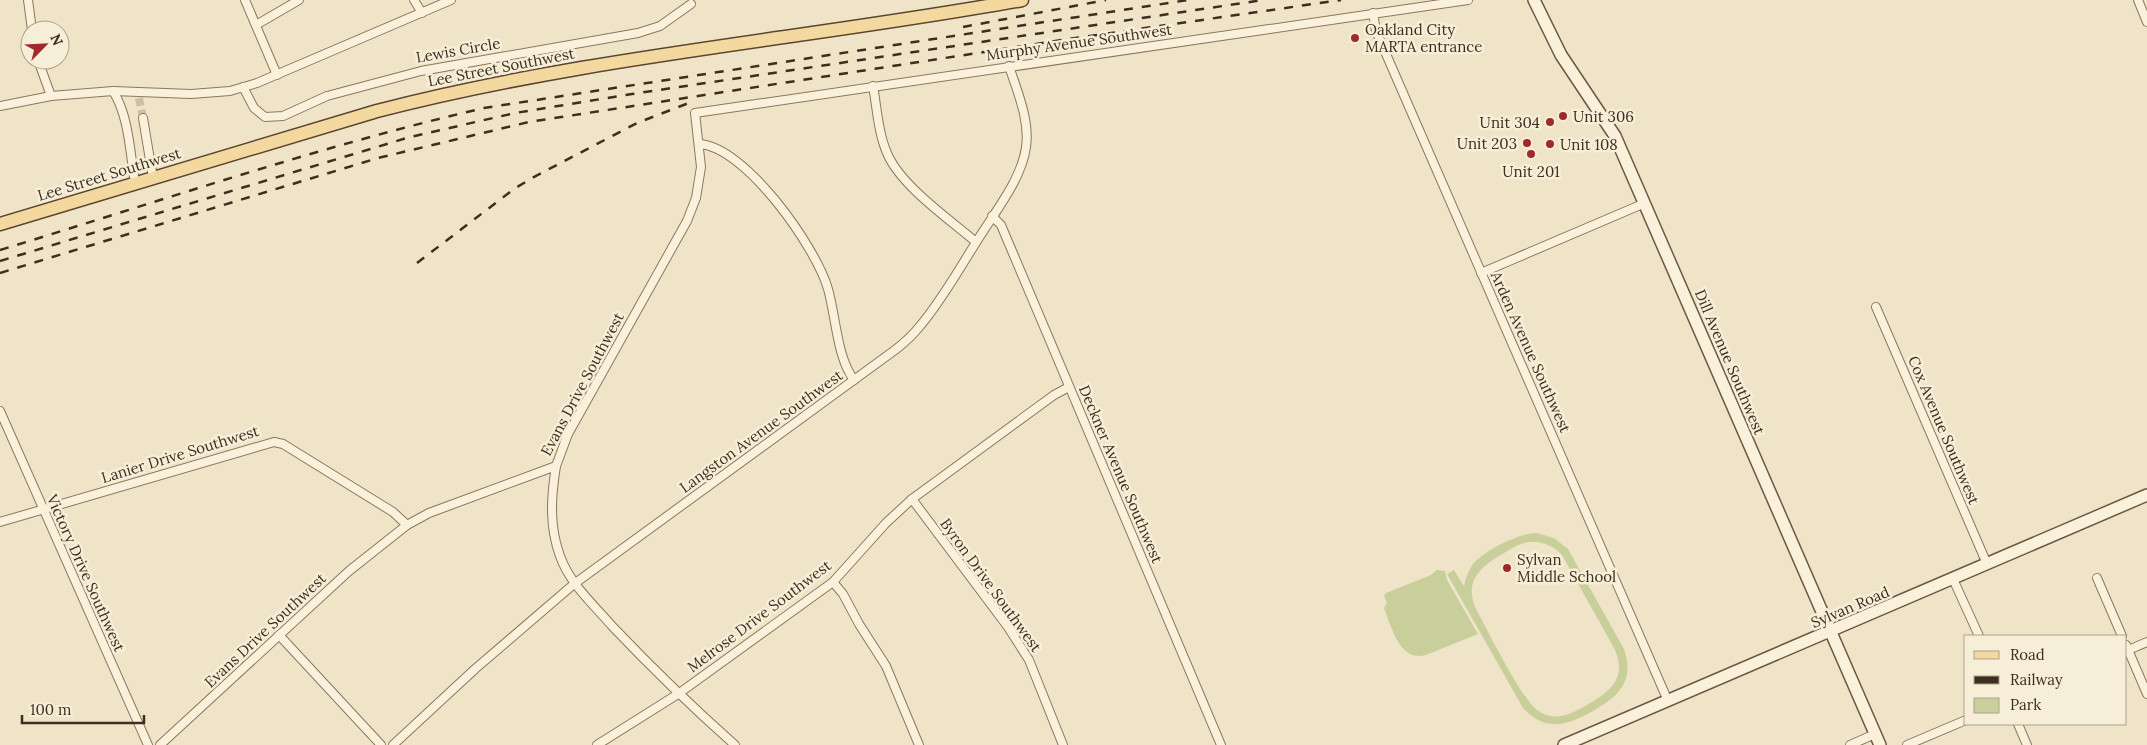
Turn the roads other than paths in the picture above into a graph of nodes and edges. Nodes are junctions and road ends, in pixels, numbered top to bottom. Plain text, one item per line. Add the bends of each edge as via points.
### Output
1 (28, 0) edge
2 (245, 0) edge
3 (300, 0) edge
4 (414, 0) edge
5 (451, 0) edge
6 (1022, 0) edge
7 (1468, 0) edge
8 (1534, 0) edge
9 (2138, 0) edge
10 (691, 4) dead end
11 (422, 12) junction
12 (1373, 13) junction
13 (31, 20) edge
14 (2147, 22) edge
15 (256, 25) junction
16 (1009, 66) junction
17 (41, 70) edge
18 (277, 75) junction
19 (873, 86) junction
20 (244, 87) junction
21 (113, 91) junction
22 (50, 96) junction
23 (0, 106) edge
24 (695, 113) joint
25 (143, 118) tunnel mouth
26 (699, 144) junction
27 (153, 178) junction
28 (135, 183) junction
29 (1645, 203) junction
30 (992, 216) junction
31 (0, 224) edge
32 (976, 242) junction
33 (1481, 273) junction
34 (1876, 307) dead end
35 (854, 380) junction
36 (1069, 387) junction
37 (0, 411) edge
38 (556, 466) junction
39 (2147, 495) edge
40 (912, 499) junction
41 (44, 510) junction
42 (0, 522) edge
43 (407, 525) junction
44 (1987, 564) junction
45 (2097, 578) dead end
46 (1953, 579) junction
47 (833, 582) junction
48 (574, 584) junction
49 (1830, 632) junction
50 (279, 635) junction
51 (1979, 635) edge
52 (2122, 635) edge
53 (2147, 642) edge
54 (2127, 649) edge
55 (2127, 651) edge
56 (678, 694) junction
57 (2147, 694) edge
58 (1668, 701) junction
59 (1964, 721) edge
60 (2018, 725) edge
61 (1877, 740) edge
62 (1570, 744) edge
63 (148, 745) edge
64 (160, 745) edge
65 (381, 745) edge
66 (392, 745) edge
67 (597, 745) edge
68 (735, 745) edge
69 (919, 745) edge
70 (1063, 745) edge
71 (1221, 745) edge
72 (1850, 745) edge
73 (1907, 745) edge
74 (2027, 745) edge

1 - 13 street
2 - 15 street
3 - 15 street
4 - 11 street
5 - 11 street
6 - 27 main road, Lee Street Southwest via 503,81 377,111
7 - 12 street, Murphy Avenue Southwest
8 - 29 main road, Dill Avenue Southwest via 1561,55 1615,136
9 - 14 street
10 - 20 street, Lewis Circle via 660,26 638,33 421,70 327,96 283,116 265,117 254,108
11 - 18 street
12 - 16 street, Murphy Avenue Southwest
12 - 33 street, Arden Avenue Southwest via 1376,31
15 - 18 street
16 - 19 street, Murphy Avenue Southwest
16 - 30 street, Langston Avenue Southwest via 1025,119 1027,146 1019,172
17 - 22 street
18 - 20 street
19 - 24 street, Murphy Avenue Southwest
19 - 32 street via 882,139 894,166
20 - 21 street via 191,94 139,95
21 - 22 street
21 - 28 street via 123,114
22 - 23 street
24 - 26 street, Evans Drive Southwest
25 - 27 street
26 - 35 street via 715,147 747,171 774,197 797,227 828,288 846,367
26 - 38 street, Evans Drive Southwest via 700,183 687,221 568,434
27 - 28 main road, Lee Street Southwest
28 - 31 main road, Lee Street Southwest
29 - 33 street
29 - 49 main road, Dill Avenue Southwest
30 - 32 street, Langston Avenue Southwest
30 - 36 street, Deckner Avenue Southwest via 1001,225
32 - 35 street, Langston Avenue Southwest via 919,328
33 - 58 street, Arden Avenue Southwest
34 - 44 street, Cox Avenue Southwest
35 - 48 street, Langston Avenue Southwest
36 - 40 street, Melrose Drive Southwest
36 - 71 street, Deckner Avenue Southwest
37 - 41 street, Victory Drive Southwest
38 - 43 street, Evans Drive Southwest via 429,513
38 - 48 street via 551,496 552,527 560,557
39 - 44 main road, Sylvan Road
40 - 47 street, Melrose Drive Southwest
40 - 70 street, Byron Drive Southwest via 1029,660
41 - 42 street, Lanier Drive Southwest
41 - 43 street, Lanier Drive Southwest via 274,442 393,512
41 - 63 street, Victory Drive Southwest
43 - 50 street, Evans Drive Southwest via 349,571
44 - 46 main road, Sylvan Road
45 - 52 street
46 - 49 main road, Sylvan Road
46 - 51 street
47 - 56 street, Melrose Drive Southwest
47 - 69 street via 886,666
48 - 56 street
48 - 66 street, Langston Avenue Southwest
49 - 58 main road, Sylvan Road
49 - 61 main road, Dill Avenue Southwest
50 - 64 street, Evans Drive Southwest
50 - 65 street
53 - 54 street
55 - 57 street
56 - 67 street, Melrose Drive Southwest
56 - 68 street
58 - 62 main road, Sylvan Road
59 - 73 street
60 - 74 street
61 - 72 street

